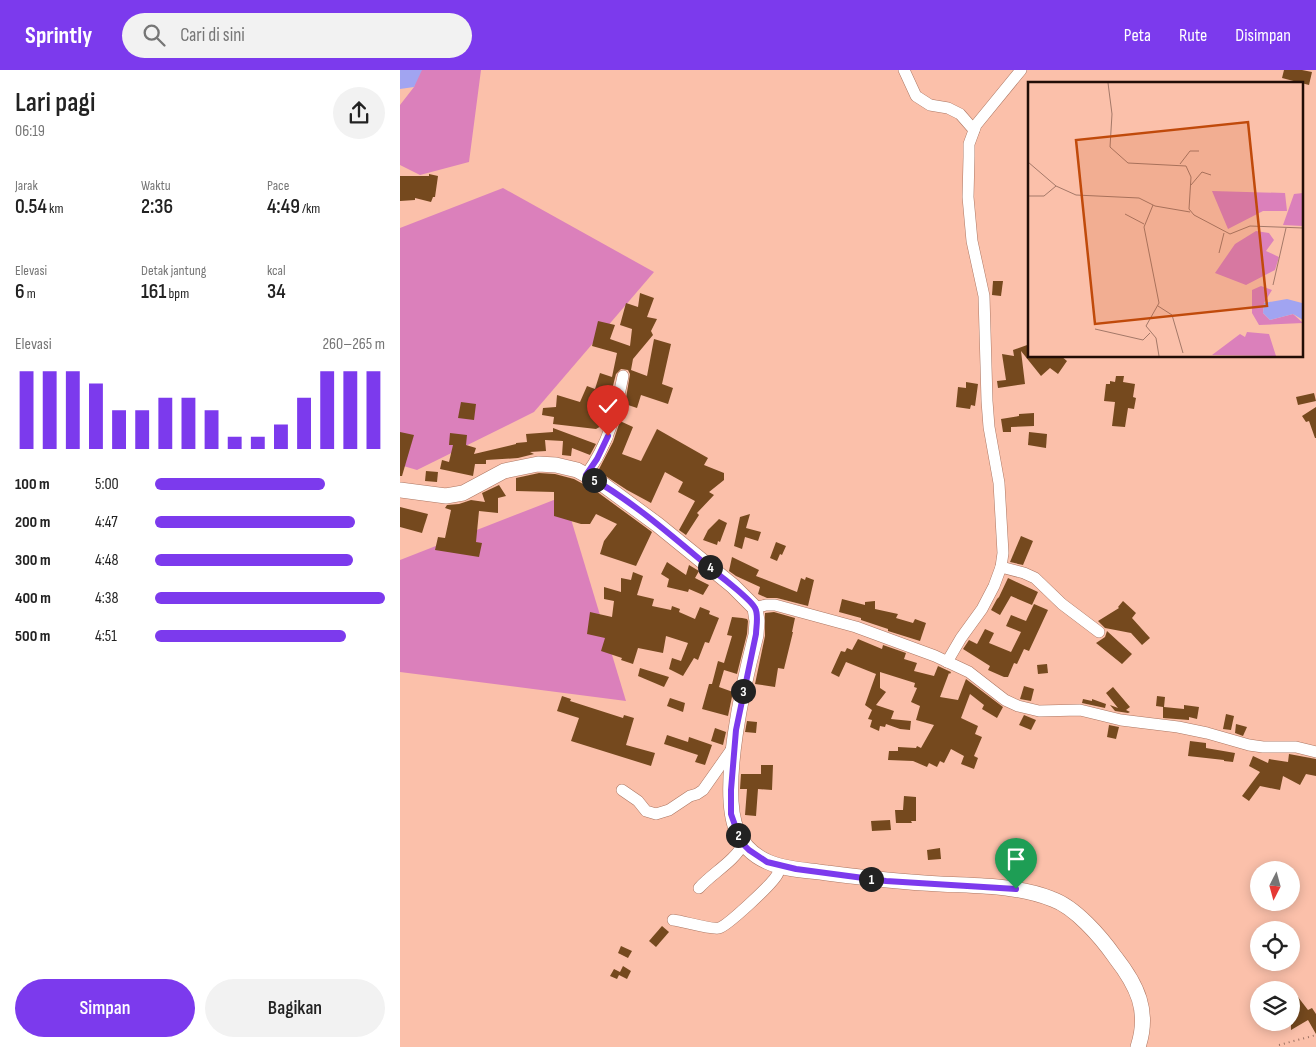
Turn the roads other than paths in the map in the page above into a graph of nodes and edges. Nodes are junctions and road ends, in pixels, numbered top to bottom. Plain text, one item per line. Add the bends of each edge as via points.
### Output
1 (904, 70) edge
2 (1021, 70) edge
3 (974, 130) junction
4 (623, 376) dead end
5 (586, 475) junction
6 (400, 490) edge
7 (1001, 567) junction
8 (755, 608) junction
9 (1099, 632) dead end
10 (947, 662) junction
11 (735, 745) junction
12 (1316, 752) edge
13 (622, 790) dead end
14 (743, 844) junction
15 (780, 866) junction
16 (699, 888) dead end
17 (673, 920) dead end
18 (1138, 1047) edge

1 - 3 street via 916,96 930,105 960,114
2 - 3 street
3 - 7 street via 969,144 968,196 972,241 984,296 985,378 999,484
4 - 5 street via 615,418 597,459
5 - 6 main road via 556,465 538,464 504,472 462,493 446,496
5 - 8 main road via 658,525
7 - 9 street via 1035,578
7 - 10 street via 982,609
8 - 10 street via 775,605 856,627
8 - 11 main road via 756,634
10 - 12 street via 968,672 1018,706 1039,711 1080,710 1121,720 1197,731 1249,745 1296,747
11 - 13 street via 703,790 669,810 656,814 646,812 638,801
11 - 14 main road via 731,814
14 - 15 main road via 767,862
14 - 16 street
15 - 17 street via 777,876 757,898 719,928
15 - 18 main road via 886,881 1016,889 1054,900 1096,933 1127,972 1142,1008 1143,1026

